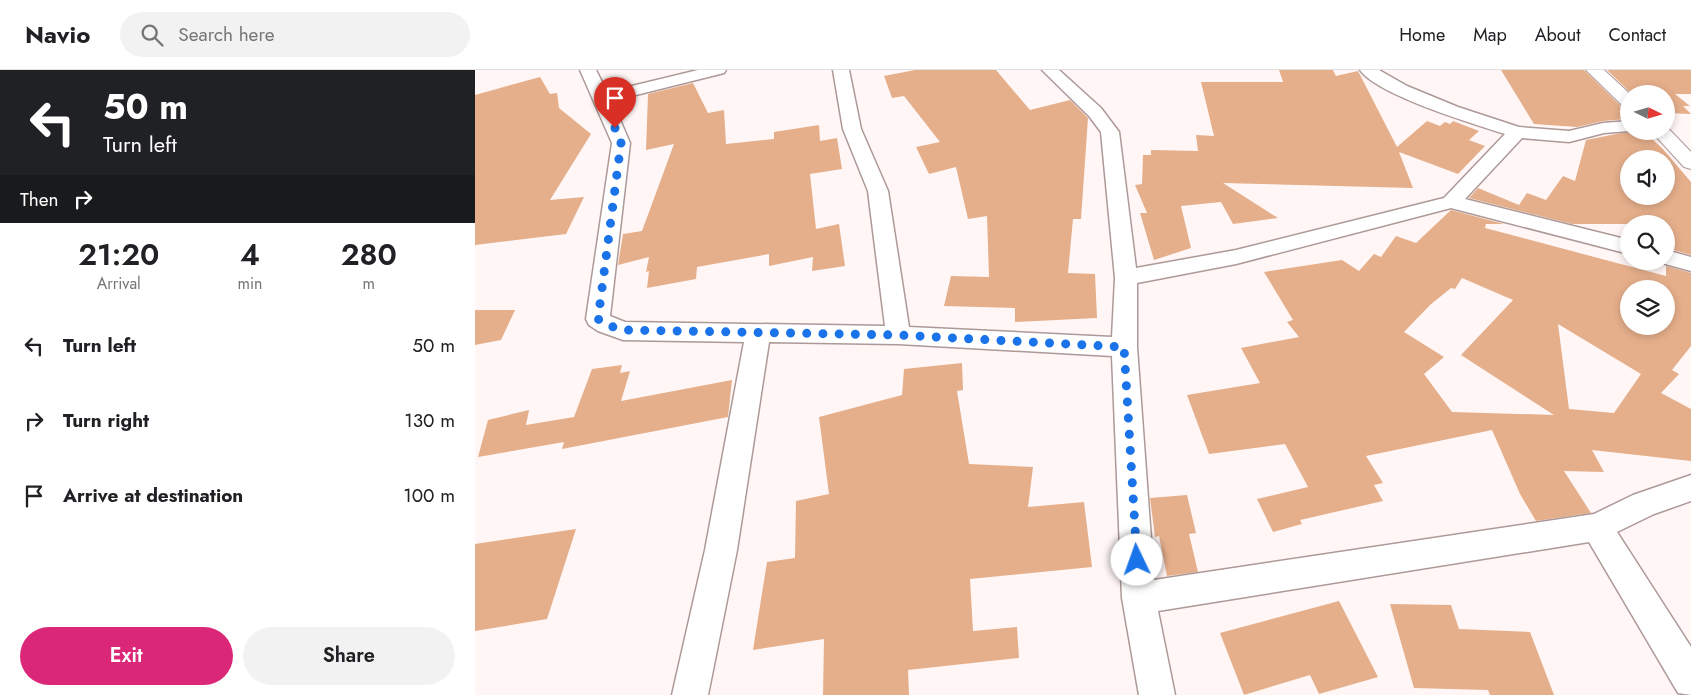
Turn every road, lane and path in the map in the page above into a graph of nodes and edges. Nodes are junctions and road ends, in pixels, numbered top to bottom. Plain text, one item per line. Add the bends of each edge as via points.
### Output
1 (588, 70) edge
2 (718, 70) edge
3 (841, 70) edge
4 (1050, 70) edge
5 (1368, 70) edge
6 (1594, 70) edge
7 (1620, 94) edge
8 (602, 98) junction
9 (1620, 127) edge
10 (1517, 132) junction
11 (1669, 140) edge
12 (1691, 163) edge
13 (1451, 202) junction
14 (1620, 246) edge
15 (1675, 260) edge
16 (1691, 264) edge
17 (1126, 278) junction
18 (758, 334) junction
19 (898, 335) junction
20 (1124, 347) junction
21 (1691, 488) edge
22 (1597, 526) junction
23 (1139, 598) junction
24 (1691, 680) edge
25 (690, 695) edge
26 (1157, 695) edge

1 - 8 street
2 - 8 street
3 - 19 street via 853,130 878,191
4 - 17 street via 1095,112 1110,132
5 - 10 street via 1409,93 1452,111
6 - 7 street
8 - 18 street via 621,143 598,319 623,330
9 - 10 street via 1569,137
10 - 13 street
11 - 12 street
13 - 14 street
13 - 17 street via 1236,258
15 - 16 street
17 - 20 street
18 - 19 street
18 - 25 street via 721,550
19 - 20 street
20 - 23 street
21 - 22 street via 1644,504
22 - 23 street
22 - 24 street
23 - 26 street

